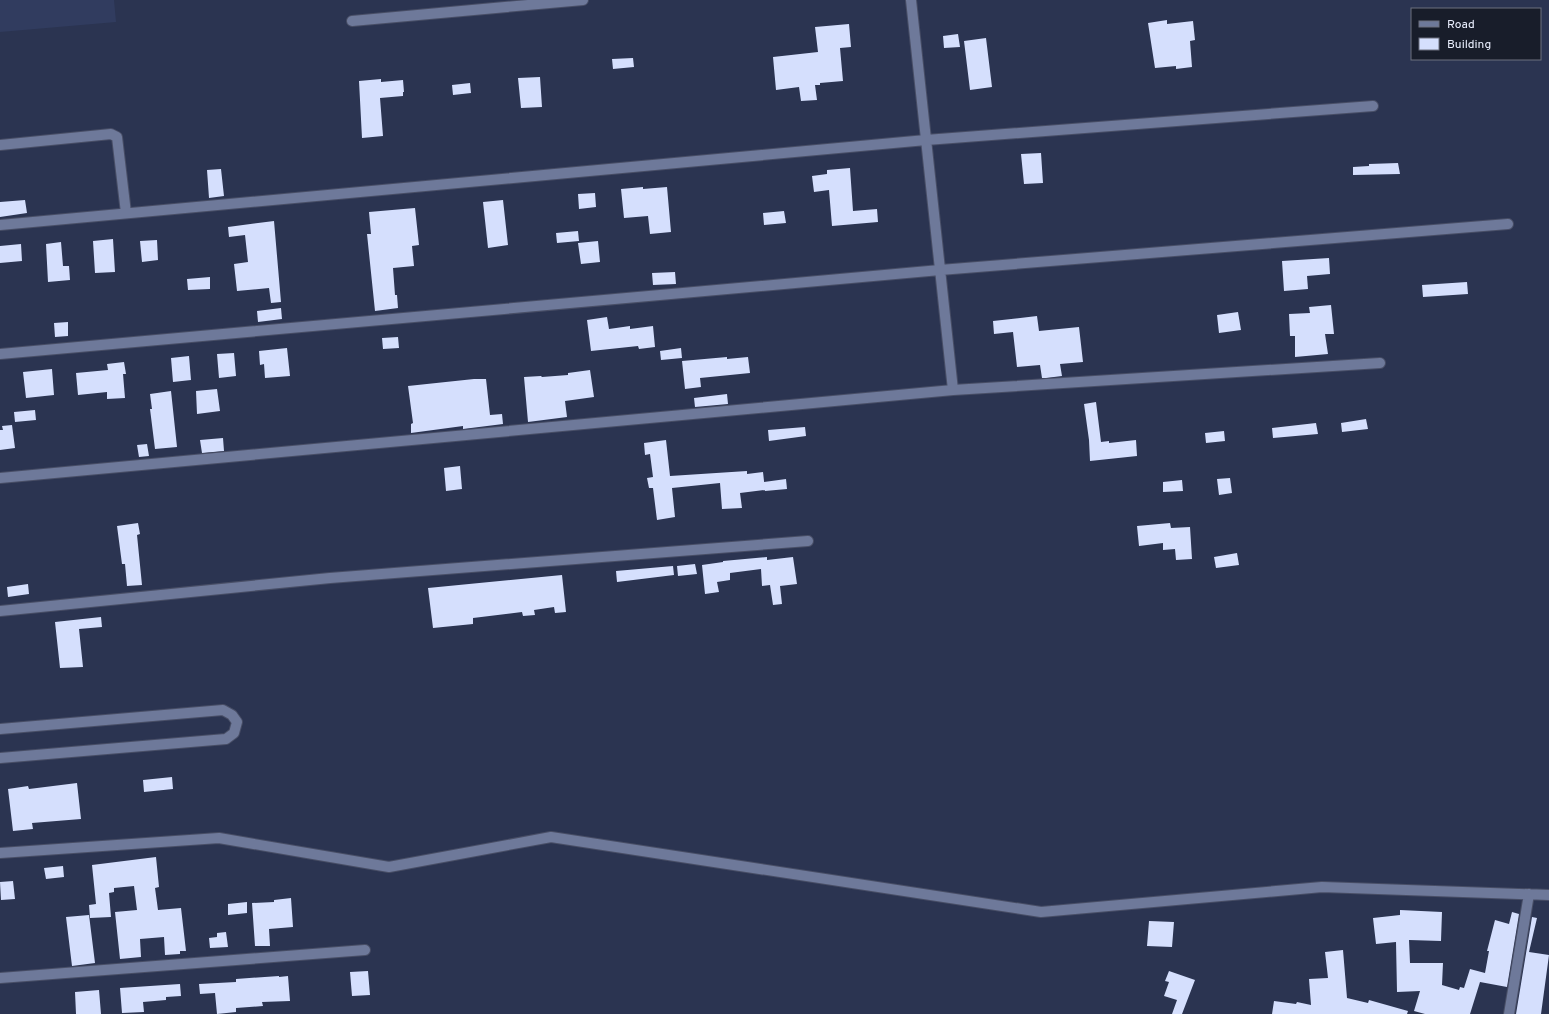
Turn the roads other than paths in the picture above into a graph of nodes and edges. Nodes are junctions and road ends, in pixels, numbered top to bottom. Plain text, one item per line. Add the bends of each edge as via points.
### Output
1 (583, 0) edge
2 (911, 0) edge
3 (352, 21) dead end
4 (1373, 106) dead end
5 (926, 140) junction
6 (0, 145) edge
7 (126, 213) junction
8 (1508, 224) dead end
9 (0, 225) edge
10 (940, 270) junction
11 (0, 354) edge
12 (1380, 363) dead end
13 (953, 390) junction
14 (0, 478) edge
15 (808, 541) dead end
16 (0, 611) edge
17 (0, 729) edge
18 (0, 758) edge
19 (0, 853) edge
20 (1529, 894) junction
21 (1549, 895) edge
22 (365, 950) dead end
23 (0, 978) edge
24 (1509, 1014) edge

1 - 3 street
2 - 5 street
4 - 5 street
5 - 7 street
5 - 10 street
6 - 7 street via 111,134 117,137
7 - 9 street
8 - 10 street
10 - 11 street
10 - 13 street
12 - 13 street
13 - 14 street
15 - 16 street via 330,578
17 - 18 street via 223,710 232,715 237,722 234,733 226,739
19 - 20 street via 219,838 389,867 550,837 1041,912 1322,887
20 - 21 street
20 - 24 street
22 - 23 street

